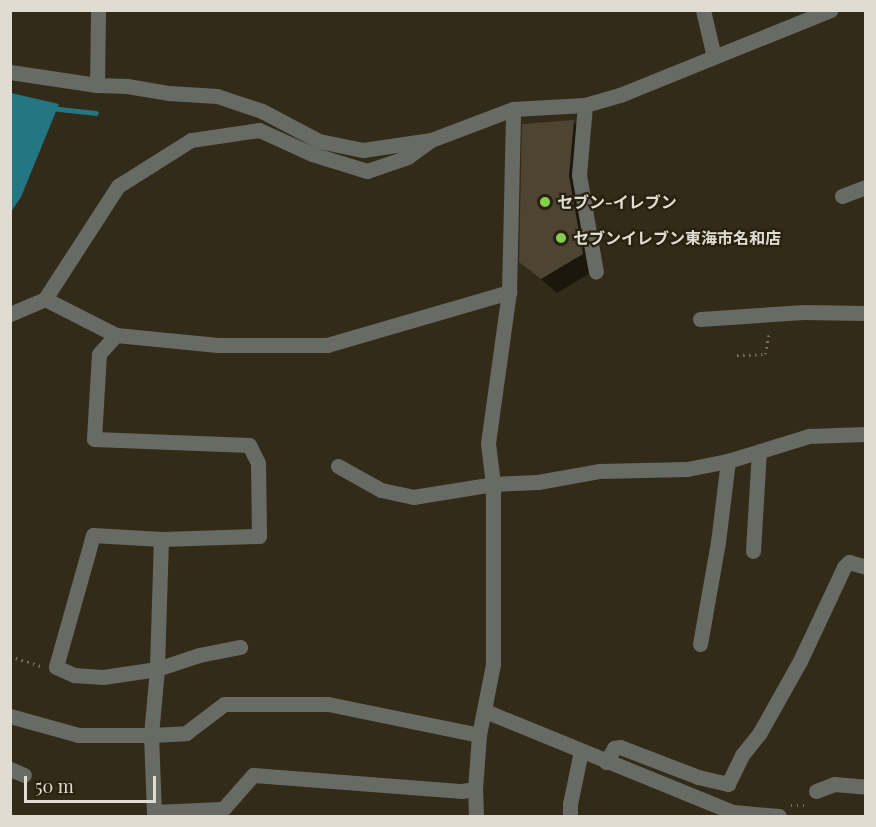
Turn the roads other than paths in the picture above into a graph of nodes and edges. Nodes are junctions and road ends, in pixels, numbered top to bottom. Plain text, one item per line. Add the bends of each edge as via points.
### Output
1 (98, 10) edge
2 (703, 10) edge
3 (830, 10) edge
4 (714, 57) junction
5 (10, 72) edge
6 (97, 85) junction
7 (585, 105) junction
8 (513, 109) junction
9 (431, 140) junction
10 (866, 187) edge
11 (842, 196) dead end
12 (596, 272) dead end
13 (509, 292) junction
14 (45, 299) junction
15 (866, 312) edge
16 (10, 314) edge
17 (700, 319) dead end
18 (116, 335) junction
19 (866, 434) edge
20 (759, 451) junction
21 (728, 461) junction
22 (338, 466) dead end
23 (493, 484) junction
24 (161, 539) junction
25 (753, 551) dead end
26 (866, 567) edge
27 (700, 644) dead end
28 (240, 647) dead end
29 (156, 669) junction
30 (485, 711) junction
31 (10, 717) edge
32 (151, 735) junction
33 (479, 735) junction
34 (581, 752) junction
35 (606, 762) junction
36 (866, 787) edge
37 (475, 789) junction
38 (816, 791) dead end
39 (219, 813) edge
40 (476, 816) edge
41 (570, 816) edge
42 (779, 816) edge

1 - 6 street
2 - 4 street
3 - 4 street
4 - 7 street
5 - 6 street
6 - 9 street via 217,96 262,111 319,141 363,150
7 - 8 street
7 - 12 street via 579,175
8 - 9 street
8 - 13 street
9 - 14 street via 408,157 368,171 312,154 259,130 191,140 118,186
10 - 11 street
13 - 18 street via 327,345 218,345
13 - 23 street via 488,443
14 - 16 street
14 - 18 street
15 - 17 street
18 - 24 street via 99,354 94,439 249,445 258,463 259,536
19 - 20 street via 809,436
20 - 21 street
20 - 25 street
21 - 23 street via 687,470 600,471 538,482
21 - 27 street
22 - 23 street via 381,490 413,497
23 - 30 street via 493,664
24 - 29 street
24 - 29 street via 93,536 56,667 74,675 103,677
26 - 35 street via 849,562 844,567 800,661 728,784 698,777 620,747 614,748
28 - 29 street
29 - 32 street
30 - 33 street
30 - 34 street
31 - 32 street via 78,735
32 - 33 street via 186,733 224,704 328,704
32 - 39 street via 154,812
33 - 37 street
34 - 35 street
34 - 41 street
35 - 42 street via 733,812
36 - 38 street via 834,784
37 - 39 street via 253,775
37 - 40 street

